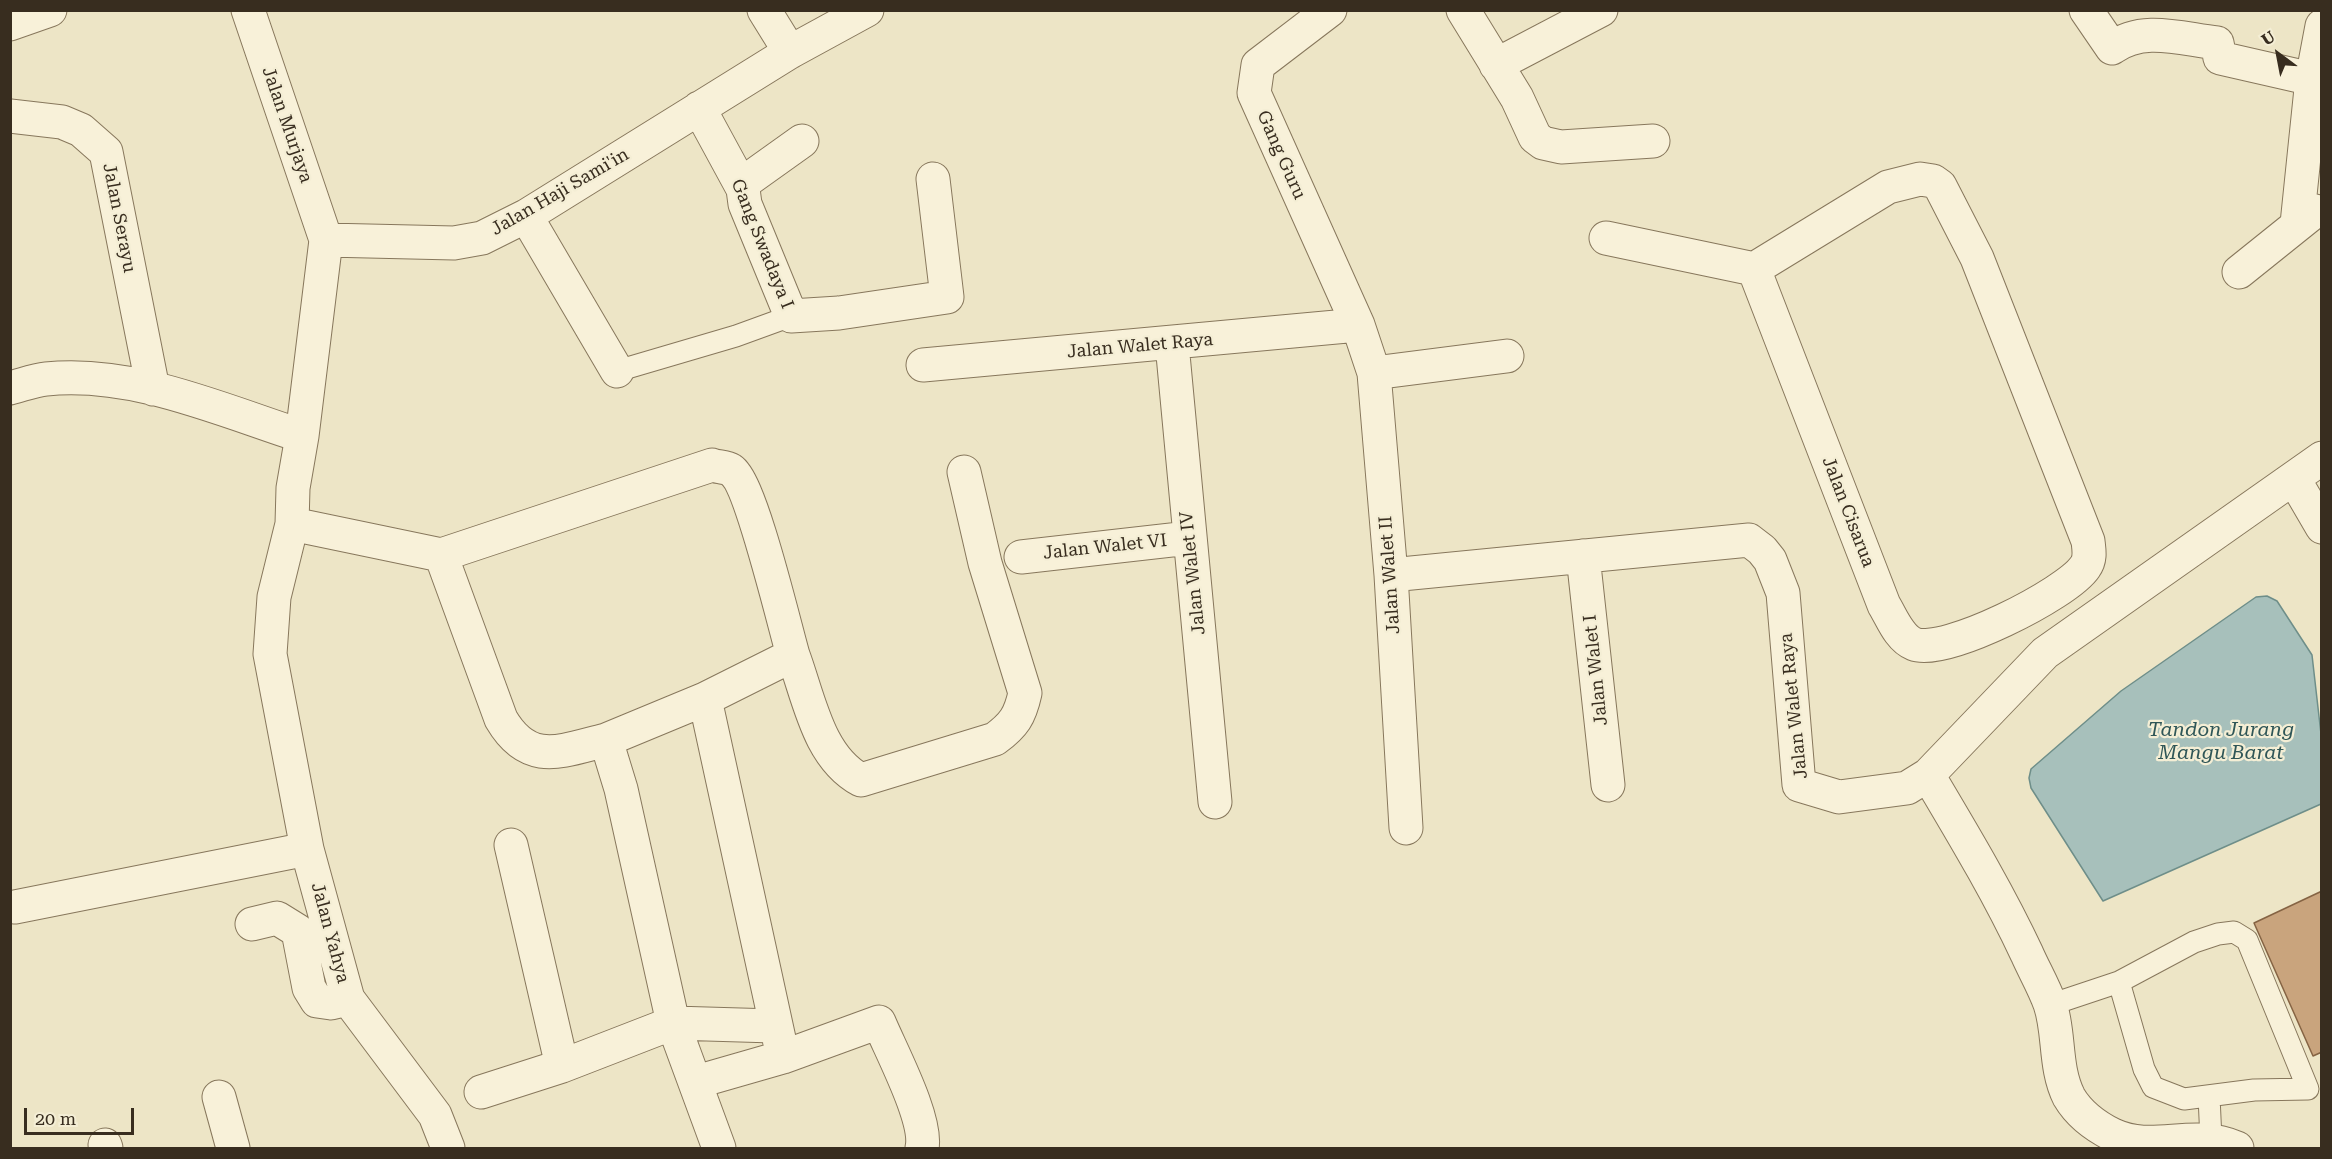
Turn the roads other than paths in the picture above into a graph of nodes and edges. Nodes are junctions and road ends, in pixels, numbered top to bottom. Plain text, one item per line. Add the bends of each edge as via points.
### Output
1 (50, 10) edge
2 (248, 10) edge
3 (764, 10) edge
4 (867, 10) edge
5 (1330, 10) edge
6 (1463, 10) edge
7 (1601, 10) edge
8 (2086, 10) edge
9 (10, 24) edge
10 (2322, 26) edge
11 (790, 52) junction
12 (1496, 65) junction
13 (2312, 79) junction
14 (699, 108) junction
15 (10, 116) edge
16 (802, 141) dead end
17 (1653, 141) dead end
18 (933, 179) dead end
19 (743, 189) junction
20 (2309, 215) edge
21 (526, 216) junction
22 (1606, 238) dead end
23 (326, 240) junction
24 (1754, 269) junction
25 (2239, 272) dead end
26 (791, 316) junction
27 (1358, 325) junction
28 (1172, 344) junction
29 (1507, 356) dead end
30 (923, 365) dead end
31 (617, 370) joint
32 (1374, 373) junction
33 (10, 388) edge
34 (153, 388) junction
35 (2322, 458) edge
36 (298, 460) junction
37 (964, 472) dead end
38 (2294, 479) junction
39 (292, 524) junction
40 (2322, 527) edge
41 (1190, 538) junction
42 (441, 555) junction
43 (1583, 556) junction
44 (1021, 557) dead end
45 (1391, 575) junction
46 (2018, 614) junction
47 (2045, 654) junction
48 (793, 655) junction
49 (705, 699) junction
50 (606, 740) junction
51 (1918, 782) junction
52 (1608, 785) dead end
53 (1215, 802) dead end
54 (1406, 828) dead end
55 (512, 845) dead end
56 (307, 849) junction
57 (15, 907) dead end
58 (252, 924) dead end
59 (2119, 982) junction
60 (348, 999) junction
61 (2050, 1005) junction
62 (674, 1023) junction
63 (774, 1026) junction
64 (783, 1057) junction
65 (562, 1066) junction
66 (696, 1082) junction
67 (2315, 1088) edge
68 (481, 1092) dead end
69 (2209, 1096) junction
70 (219, 1097) dead end
71 (2224, 1144) edge
72 (233, 1149) edge
73 (448, 1149) edge
74 (719, 1149) edge
75 (922, 1149) edge

1 - 9 street
2 - 23 street, Jalan Murjaya
3 - 11 street
4 - 11 street, Jalan Haji Sami'in
5 - 27 street, Gang Guru via 1258,65 1254,93
6 - 12 street
7 - 12 street
8 - 13 street via 2112,48 2126,38 2152,33 2217,43 2220,58
10 - 13 street
11 - 14 street, Jalan Haji Sami'in
12 - 17 street via 1535,137 1543,143 1561,147
13 - 20 street
14 - 19 street, Gang Swadaya I
14 - 21 street, Jalan Haji Sami'in
15 - 34 street, Jalan Serayu via 62,122 81,130 106,152
16 - 19 street via 746,181
18 - 26 street via 947,297
19 - 26 street, Gang Swadaya I via 745,204
20 - 25 street
21 - 23 street, Jalan Haji Sami'in via 482,238 454,243
21 - 31 street
22 - 24 street
23 - 36 street
24 - 46 street, Jalan Cisarua via 1884,605 1900,632 1913,644 1929,647 1959,640
24 - 46 street, Jalan Cisarua via 1888,187 1920,179 1940,186 1977,258 2088,541 2090,554 2085,567
26 - 31 lane
27 - 28 street, Jalan Walet Raya
27 - 32 street, Jalan Walet II
28 - 30 street, Jalan Walet Raya
28 - 41 street, Jalan Walet IV
29 - 32 street
32 - 45 street, Jalan Walet II
33 - 34 street via 46,379 99,380
34 - 36 street
35 - 38 street
36 - 39 street
37 - 48 street via 986,563 1025,693 1020,714 1012,726 995,739 861,780 845,771 827,748
38 - 40 street
38 - 47 street
39 - 42 street
39 - 56 street, Jalan Yahya via 274,597 270,654
41 - 44 street, Jalan Walet VI
41 - 53 street, Jalan Walet IV
42 - 48 street via 712,465 730,469 742,483 751,508
42 - 50 street via 501,719 512,738 550,754
43 - 45 street, Jalan Walet Raya
43 - 51 street, Jalan Walet Raya via 1749,540 1770,560 1783,593 1799,785 1839,797
43 - 52 street, Jalan Walet I
45 - 54 street, Jalan Walet II
46 - 47 street
47 - 51 street
48 - 49 street
49 - 50 street
49 - 63 street
50 - 62 street via 621,789
51 - 61 street via 2000,897
55 - 65 street
56 - 57 street
56 - 60 street, Jalan Yahya
58 - 60 street via 277,918 290,924 298,931 309,988 317,1001
59 - 61 lane
59 - 67 lane via 2194,942 2234,932 2247,940
59 - 69 lane via 2144,1069 2153,1087 2184,1099
60 - 73 street, Jalan Yahya via 435,1115
61 - 71 street via 2069,1096 2086,1119 2114,1136 2155,1144 2197,1138
62 - 63 street
62 - 65 street
62 - 66 street
63 - 64 street
64 - 66 street
64 - 75 street via 879,1022 920,1120
65 - 68 street
66 - 74 street
67 - 69 lane
69 - 71 lane
70 - 72 street

